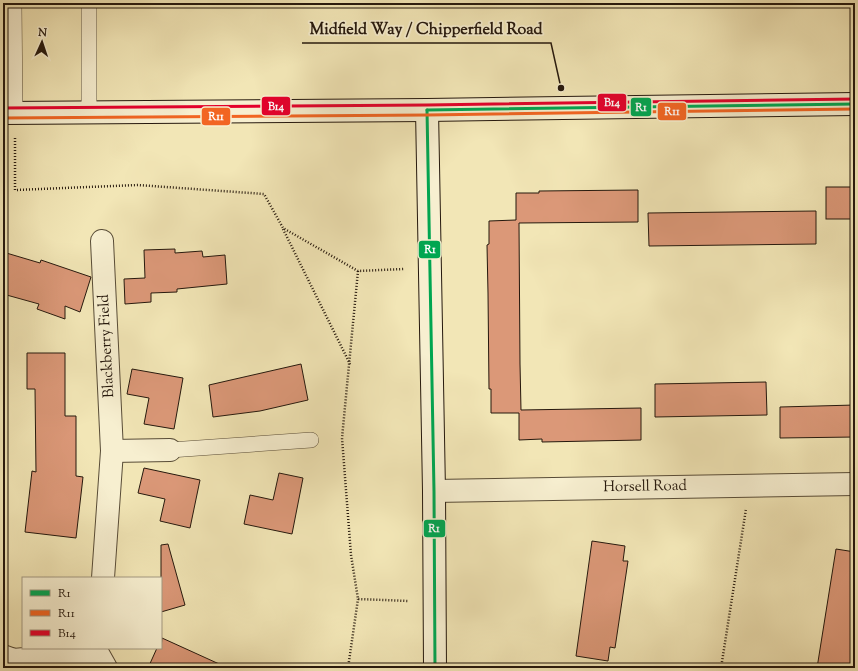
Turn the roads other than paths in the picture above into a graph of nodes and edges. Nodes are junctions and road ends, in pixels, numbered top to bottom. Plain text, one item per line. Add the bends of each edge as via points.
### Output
1 (14, 3) edge
2 (89, 3) edge
3 (855, 104) edge
4 (427, 110) junction
5 (9, 113) edge
6 (89, 113) junction
7 (102, 241) dead end
8 (310, 440) dead end
9 (170, 450) joint
10 (112, 451) junction
11 (855, 484) edge
12 (434, 491) junction
13 (103, 577) edge
14 (3, 656) edge
15 (100, 656) edge
16 (435, 668) edge

1 - 5 lane
2 - 6 lane
3 - 4 street
4 - 6 street
4 - 12 street
5 - 6 street
7 - 10 street, Blackberry Field
8 - 9 lane
9 - 10 street
10 - 13 street, Blackberry Field
11 - 12 street, Horsell Road
12 - 16 street
14 - 15 street via 14,660

